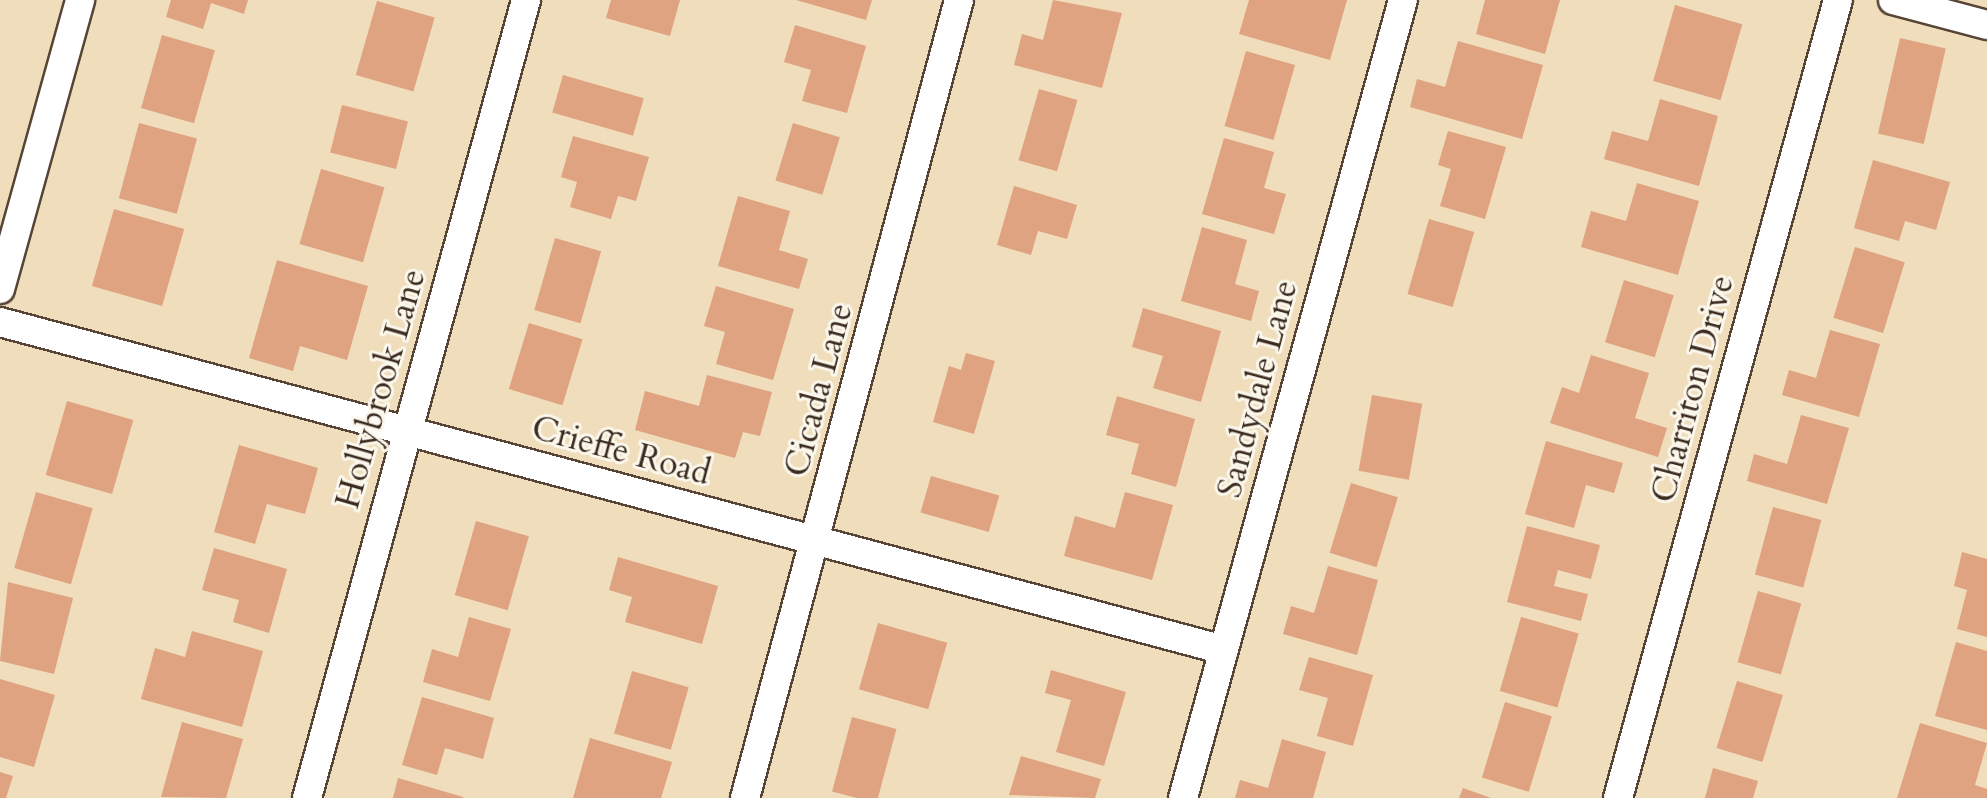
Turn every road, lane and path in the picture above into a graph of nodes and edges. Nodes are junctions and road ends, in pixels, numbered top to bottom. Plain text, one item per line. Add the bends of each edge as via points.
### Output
1 (80, 0) edge
2 (526, 0) edge
3 (959, 0) edge
4 (1403, 0) edge
5 (1838, 0) edge
6 (1893, 0) edge
7 (1987, 25) edge
8 (0, 289) edge
9 (0, 322) edge
10 (406, 431) junction
11 (817, 541) junction
12 (1224, 650) junction
13 (307, 798) edge
14 (745, 798) edge
15 (1183, 798) edge
16 (1618, 798) edge

1 - 8 street
2 - 10 street, Hollybrook Lane
3 - 11 street, Cicada Lane
4 - 12 street, Sandydale Lane
5 - 16 street, Charriton Drive
6 - 7 street
9 - 10 street, Crieffe Road
10 - 11 street, Crieffe Road
10 - 13 street, Hollybrook Lane
11 - 12 street, Crieffe Road
11 - 14 street, Cicada Lane
12 - 15 street, Sandydale Lane

